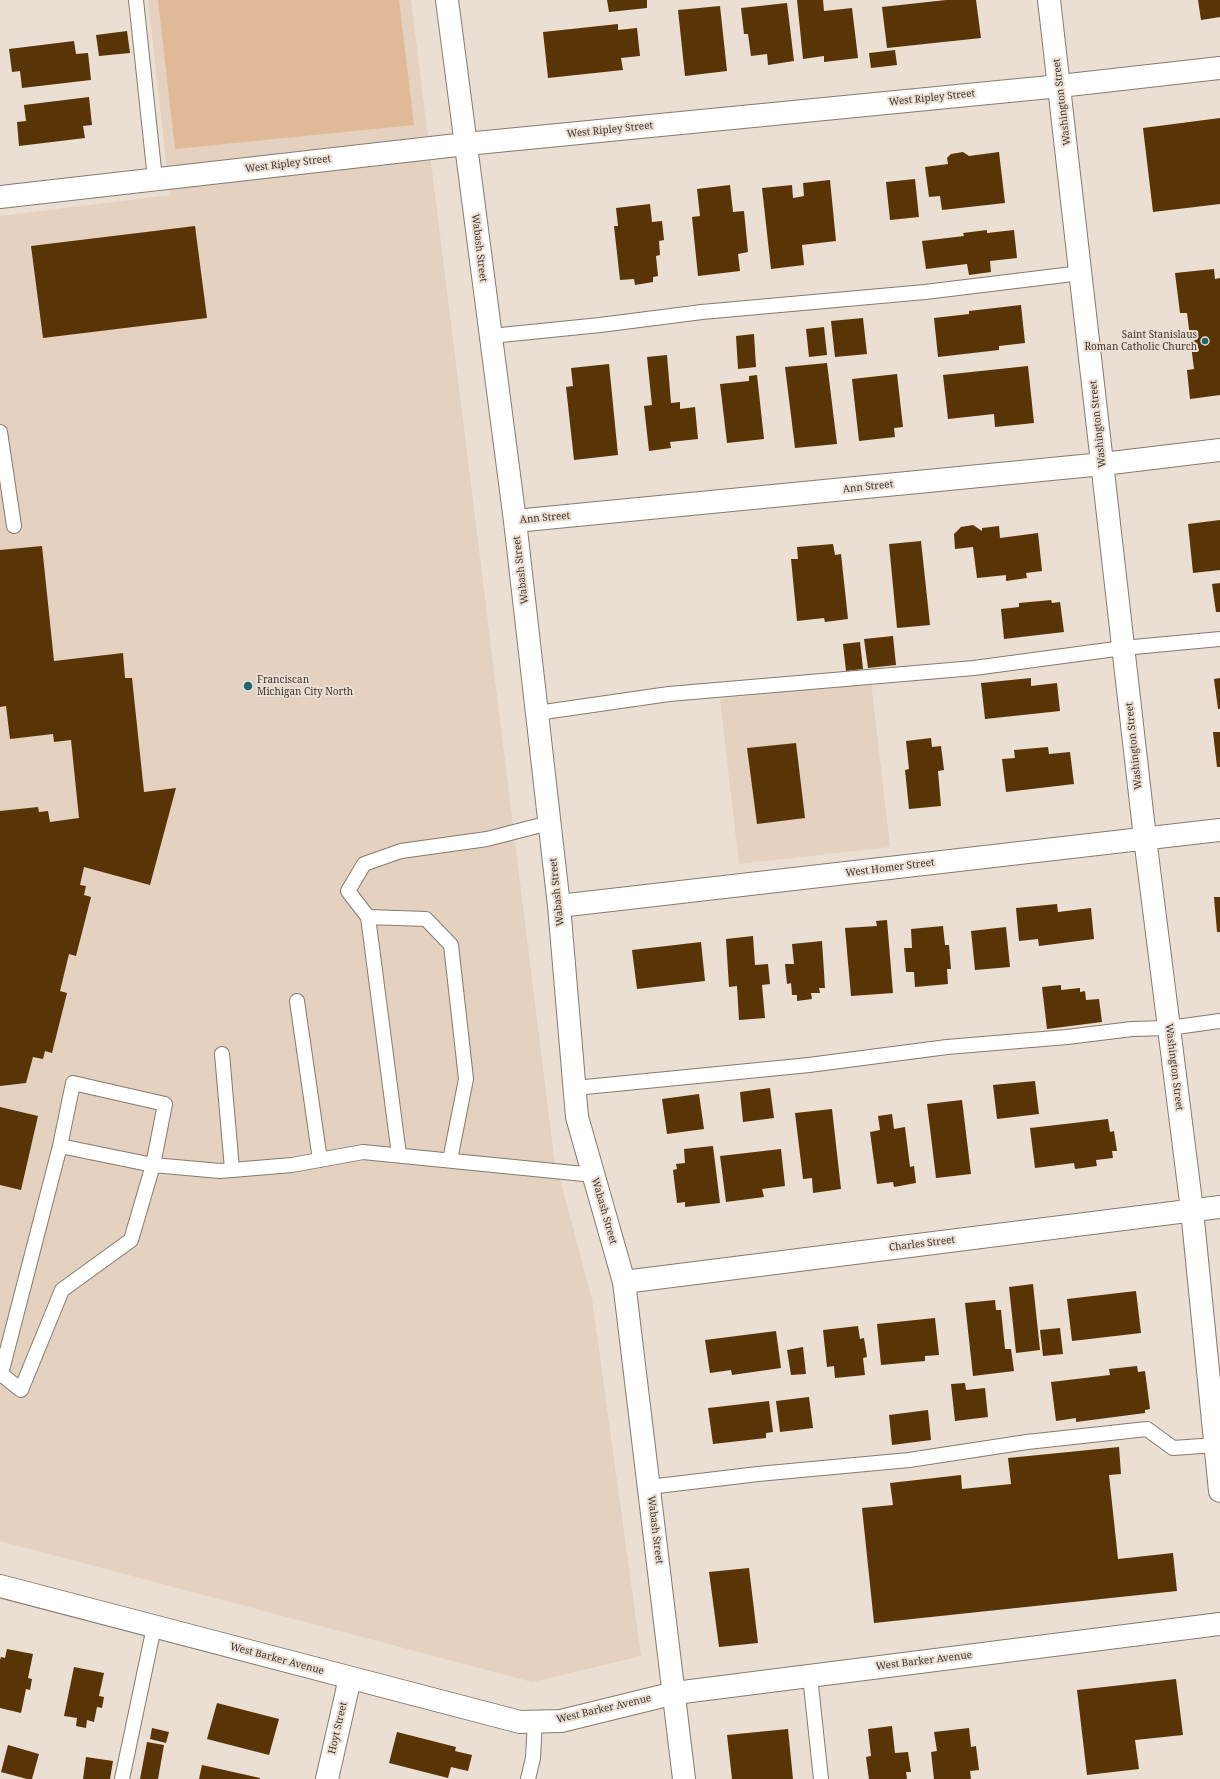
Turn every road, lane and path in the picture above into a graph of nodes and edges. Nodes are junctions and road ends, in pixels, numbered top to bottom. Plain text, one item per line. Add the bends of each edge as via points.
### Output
1 (136, 0) edge
2 (447, 0) edge
3 (1049, 0) edge
4 (1220, 68) edge
5 (1060, 86) junction
6 (466, 144) junction
7 (155, 179) junction
8 (0, 197) edge
9 (1081, 273) junction
10 (491, 336) junction
11 (0, 432) edge
12 (1220, 450) edge
13 (1103, 464) junction
14 (515, 521) junction
15 (14, 526) dead end
16 (1220, 639) edge
17 (1123, 648) junction
18 (537, 713) junction
19 (549, 824) junction
20 (1220, 830) edge
21 (1145, 838) junction
22 (559, 906) junction
23 (368, 917) junction
24 (297, 1001) dead end
25 (1220, 1021) edge
26 (1169, 1028) junction
27 (222, 1054) dead end
28 (575, 1088) junction
29 (60, 1146) junction
30 (399, 1155) junction
31 (320, 1160) junction
32 (450, 1160) junction
33 (153, 1166) junction
34 (232, 1169) junction
35 (594, 1174) junction
36 (1220, 1207) edge
37 (1192, 1210) junction
38 (624, 1282) junction
39 (1, 1374) edge
40 (1216, 1420) edge
41 (1216, 1445) junction
42 (649, 1488) junction
43 (1220, 1491) edge
44 (0, 1586) edge
45 (1220, 1624) edge
46 (154, 1627) junction
47 (810, 1676) junction
48 (350, 1678) junction
49 (675, 1693) junction
50 (535, 1721) junction
51 (122, 1779) edge
52 (327, 1779) edge
53 (528, 1779) edge
54 (684, 1779) edge
55 (821, 1779) edge

1 - 7 lane
2 - 6 street, Wabash Street
3 - 5 street, Washington Street
4 - 5 street, West Ripley Street
5 - 6 street, West Ripley Street
5 - 9 street, Washington Street
6 - 7 street, West Ripley Street
6 - 10 street, Wabash Street
7 - 8 street, West Ripley Street
9 - 10 lane via 925,292 702,312
9 - 13 street, Washington Street
10 - 14 street, Wabash Street
11 - 15 lane
12 - 13 street, Ann Street
13 - 14 street, Ann Street
13 - 17 street, Washington Street
14 - 18 street, Wabash Street
16 - 17 lane
17 - 18 lane via 974,668 669,694
17 - 21 street, Washington Street
18 - 19 street, Wabash Street
19 - 22 street, Wabash Street
19 - 23 lane via 487,839 401,851 364,864 348,891
20 - 21 street, West Homer Street
21 - 22 street, West Homer Street
21 - 26 street, Washington Street
22 - 28 street, Wabash Street
23 - 30 lane
23 - 32 lane via 426,919 451,945 466,1079
24 - 31 lane
25 - 26 lane
26 - 28 lane via 1132,1029 802,1066
26 - 37 street, Washington Street
27 - 34 lane
28 - 35 street, Wabash Street via 577,1117
29 - 33 lane
29 - 33 lane via 73,1083 165,1104
29 - 39 lane
30 - 31 lane via 363,1152
30 - 32 lane
31 - 34 lane via 292,1165
32 - 35 lane
33 - 34 lane via 220,1171
33 - 39 lane via 131,1240 62,1290 21,1390
35 - 38 street, Wabash Street
36 - 37 street, Charles Street
37 - 38 street, Charles Street
37 - 40 street, Washington Street
38 - 42 street, Wabash Street
40 - 41 street, Washington Street
41 - 42 lane via 1173,1448 1147,1429 1026,1442 909,1460 758,1474
41 - 43 street, Washington Street
42 - 49 street, Wabash Street
44 - 46 street, West Barker Avenue
45 - 47 street, West Barker Avenue
46 - 48 street, West Barker Avenue
46 - 51 lane
47 - 49 street, West Barker Avenue
47 - 55 lane
48 - 50 street, West Barker Avenue via 520,1722
48 - 52 street, Hoyt Street
49 - 50 street, West Barker Avenue via 561,1721
49 - 54 street, Wabash Street
50 - 53 lane via 533,1758

